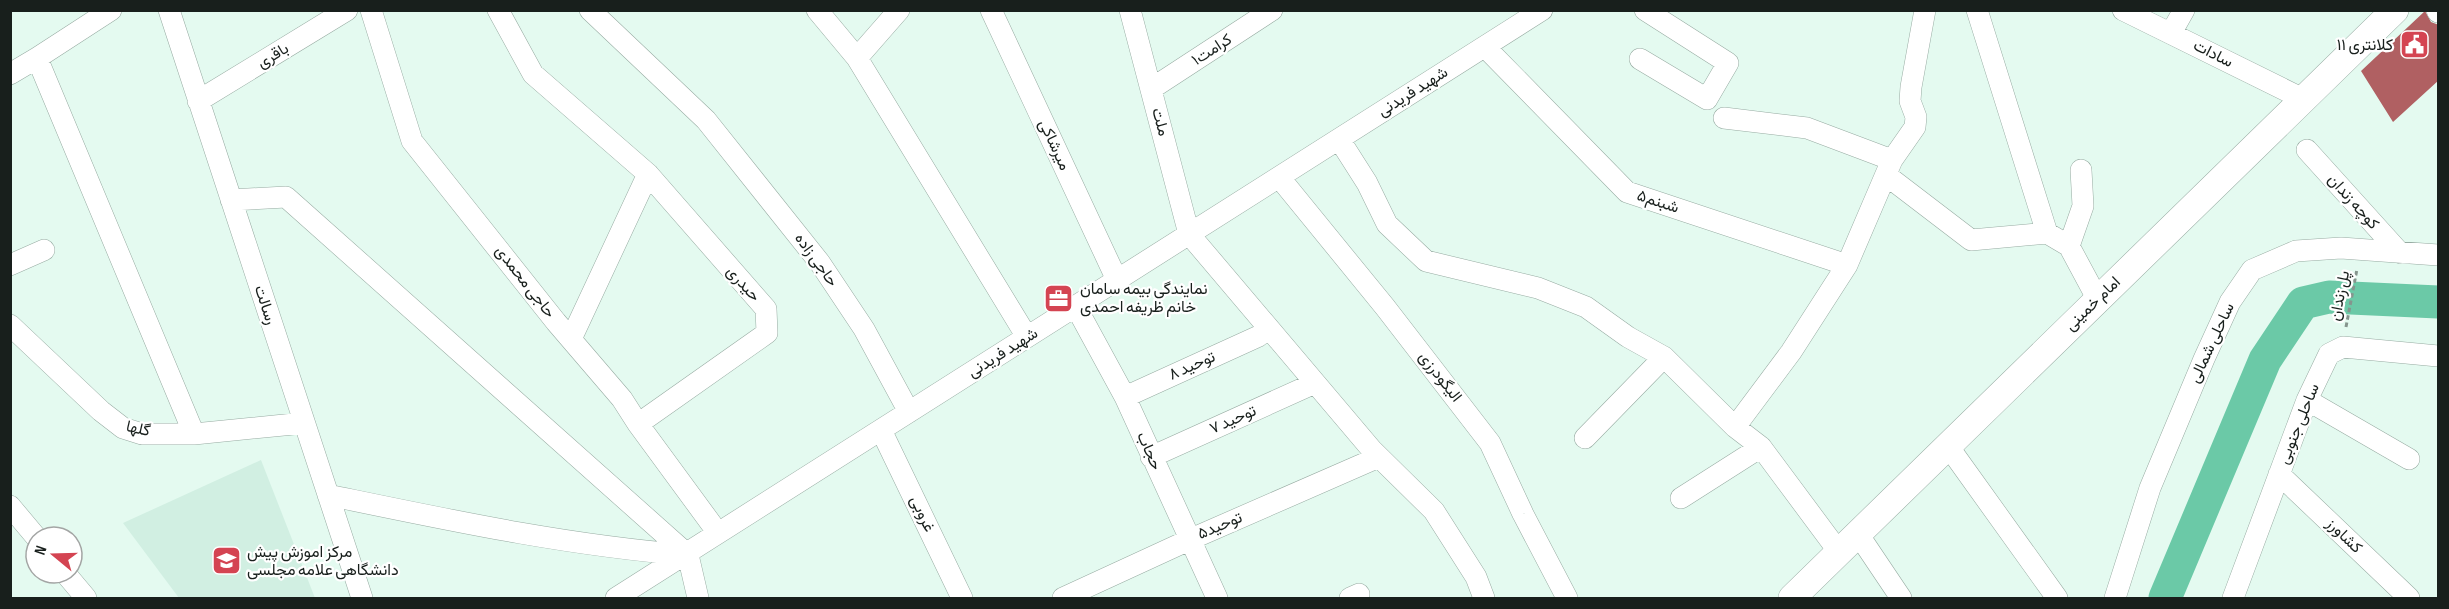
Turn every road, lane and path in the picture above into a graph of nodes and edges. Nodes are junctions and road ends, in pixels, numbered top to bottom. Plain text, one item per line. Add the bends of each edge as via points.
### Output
1 (111, 10) edge
2 (169, 10) edge
3 (347, 10) edge
4 (371, 10) edge
5 (498, 10) edge
6 (590, 10) edge
7 (817, 10) edge
8 (899, 10) edge
9 (991, 10) edge
10 (1130, 10) edge
11 (1272, 10) edge
12 (1542, 10) edge
13 (1645, 10) edge
14 (1925, 10) edge
15 (1977, 10) edge
16 (2122, 10) edge
17 (2184, 10) edge
18 (2395, 10) edge
19 (2171, 33) junction
20 (1485, 47) junction
21 (37, 58) junction
22 (857, 58) junction
23 (1640, 59) dead end
24 (10, 74) edge
25 (1151, 89) junction
26 (2303, 99) junction
27 (198, 101) junction
28 (1724, 118) dead end
29 (1339, 139) junction
30 (2307, 150) dead end
31 (1889, 167) junction
32 (2081, 170) dead end
33 (648, 174) junction
34 (1279, 177) junction
35 (231, 200) junction
36 (2047, 233) junction
37 (1190, 234) junction
38 (2069, 246) junction
39 (2361, 249) junction
40 (44, 250) dead end
41 (2400, 253) junction
42 (2439, 255) edge
43 (10, 265) edge
44 (1847, 265) junction
45 (1117, 280) junction
46 (2098, 300) junction
47 (1076, 307) junction
48 (10, 325) edge
49 (1259, 336) dead end
50 (1027, 337) junction
51 (571, 339) junction
52 (2343, 347) junction
53 (2439, 356) edge
54 (1664, 357) junction
55 (1315, 383) junction
56 (1125, 397) junction
57 (2307, 400) junction
58 (909, 412) junction
59 (304, 423) junction
60 (638, 424) junction
61 (1735, 427) junction
62 (881, 430) junction
63 (194, 434) junction
64 (1586, 438) dead end
65 (1948, 446) junction
66 (1761, 447) junction
67 (1151, 457) junction
68 (1379, 457) junction
69 (2409, 459) dead end
70 (2279, 474) junction
71 (328, 495) junction
72 (1681, 498) dead end
73 (10, 506) edge
74 (26, 525) edge
75 (718, 533) junction
76 (1189, 540) junction
77 (1848, 543) junction
78 (688, 555) junction
79 (75, 585) edge
80 (86, 598) edge
81 (362, 598) edge
82 (616, 598) edge
83 (698, 598) edge
84 (962, 598) edge
85 (1063, 598) edge
86 (1217, 598) edge
87 (1484, 598) edge
88 (1567, 598) edge
89 (1792, 598) edge
90 (1901, 598) edge
91 (2057, 598) edge
92 (2115, 598) edge
93 (2233, 598) edge
94 (2409, 598) edge

1 - 21 street
2 - 27 street, رسالت
3 - 27 street, باقری
4 - 51 street, حاجی محمدی via 412,141
5 - 33 street via 533,74
6 - 58 street, حاجی زاده via 706,120 820,263 864,329
7 - 22 street
8 - 22 street
9 - 45 street, میرشاکی
10 - 25 street, ملت
11 - 25 street, کرامت۱
12 - 20 street, شهید فریدنی
13 - 23 street via 1728,63 1707,99
14 - 31 street via 1911,87 1915,127
15 - 36 street
16 - 19 street, سادات
17 - 19 street
18 - 26 main road, امام خمینی
19 - 26 street, سادات
20 - 29 street, شهید فریدنی
20 - 44 street, شبنم۵ via 1627,192
21 - 24 street
21 - 63 street
22 - 50 street
25 - 37 street, ملت
26 - 46 main road, امام خمینی
27 - 35 street, رسالت
28 - 31 street via 1807,128
29 - 34 street, شهید فریدنی
29 - 54 street via 1387,224 1426,261 1538,288 1586,307
30 - 41 street, کوچه زندان
31 - 36 street via 1971,240
31 - 44 street
32 - 38 street via 2083,206
33 - 51 street
33 - 60 street, حیدری via 766,309 767,333
34 - 37 street, شهید فریدنی
34 - 88 street, الیگودرزی via 1490,443
35 - 59 street, رسالت
35 - 78 street via 286,197
36 - 38 street
37 - 45 street, شهید فریدنی
37 - 55 street
38 - 46 street
39 - 41 street, ساحلی شمالی
39 - 52 path, پل زندان
39 - 92 street, ساحلی شمالی via 2296,251 2252,270 2229,302 2150,488
40 - 43 street
41 - 42 street, ساحلی شمالی
44 - 61 street via 1791,352
45 - 47 street, شهید فریدنی
46 - 65 main road, امام خمینی
47 - 50 street, شهید فریدنی
47 - 56 street, حجاب
48 - 63 street, گلها via 123,428 142,434
49 - 56 street, توحید ۸
50 - 58 street, شهید فریدنی
51 - 60 street, حاجی محمدی
52 - 53 street
52 - 57 street, ساحلی جنوبی via 2330,354
54 - 61 street
54 - 64 street
55 - 67 street, توحید ۷
55 - 68 street
56 - 67 street, حجاب
57 - 69 street
57 - 70 street, ساحلی جنوبی
58 - 62 street, شهید فریدنی
59 - 63 street, گلها
59 - 71 street, رسالت
60 - 75 street, حاجی محمدی
61 - 66 street
62 - 75 street, شهید فریدنی
62 - 84 street, غروبی
65 - 77 main road, امام خمینی
65 - 91 street
66 - 72 street
66 - 77 street
67 - 76 street, حجاب
68 - 76 street, توحید۵
68 - 87 street via 1434,510 1476,577
70 - 93 street, ساحلی جنوبی
70 - 94 street, کشاورز
71 - 78 street via 538,538
71 - 81 street, رسالت
73 - 74 street
75 - 78 street, شهید فریدنی
76 - 85 street, توحید۵
76 - 86 street, حجاب
77 - 89 main road, امام خمینی
77 - 90 street
78 - 82 street, شهید فریدنی
78 - 83 street
79 - 80 street

